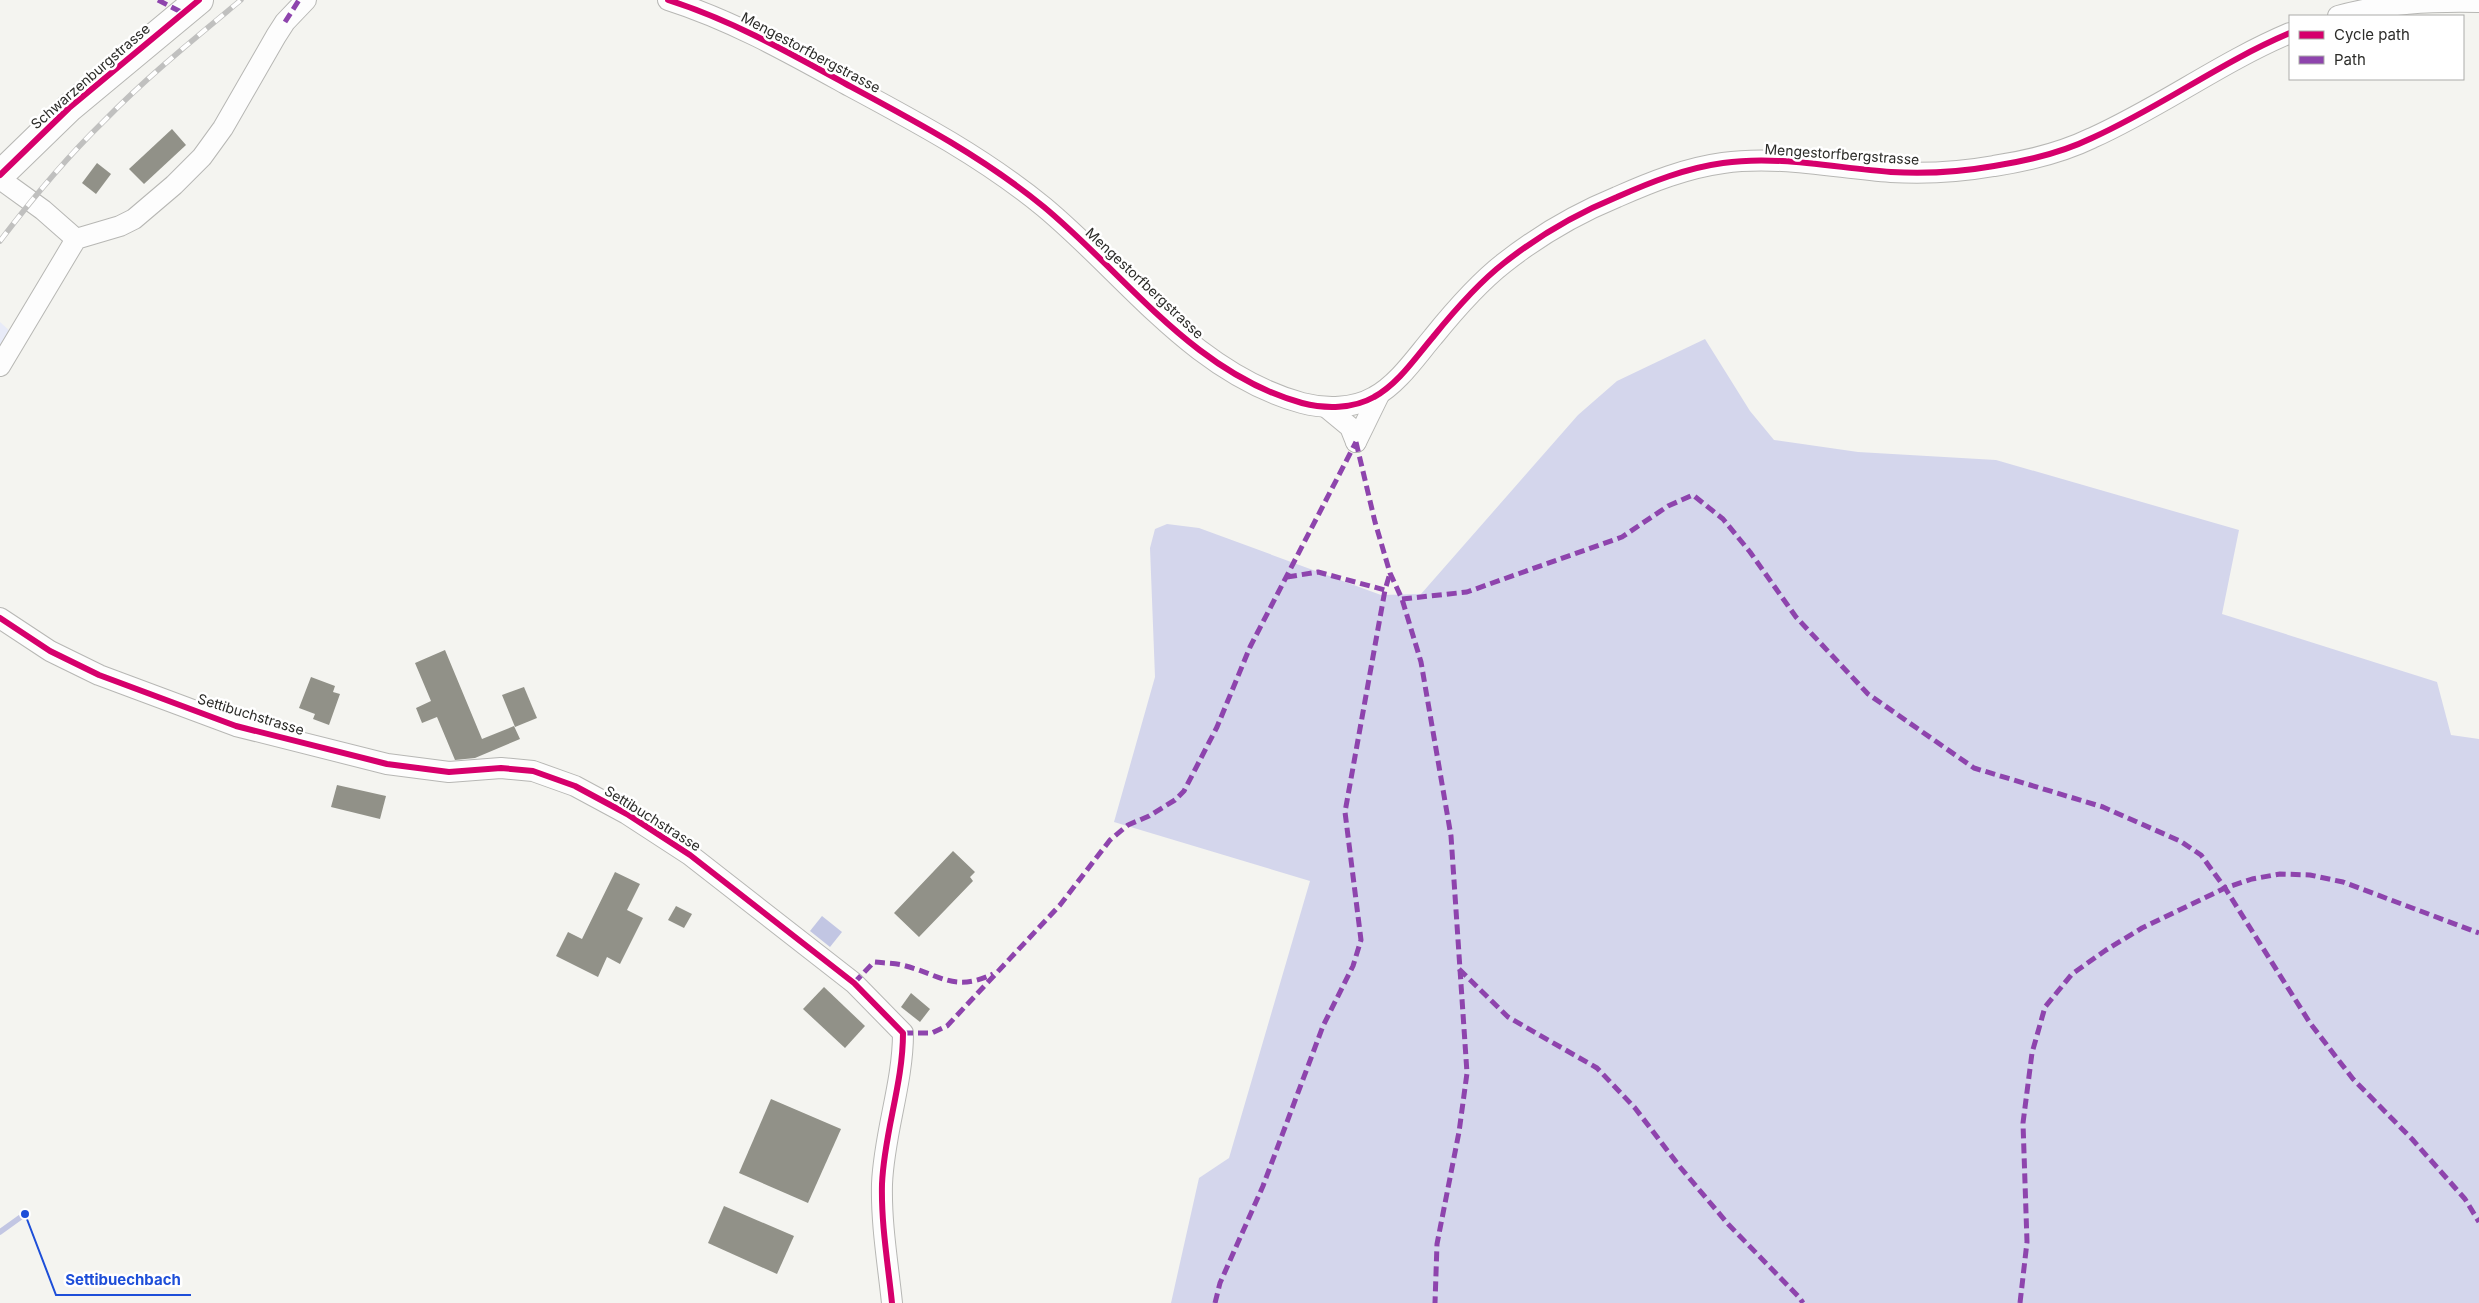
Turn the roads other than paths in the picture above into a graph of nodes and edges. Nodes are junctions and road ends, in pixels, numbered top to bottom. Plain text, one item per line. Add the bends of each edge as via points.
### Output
1 (199, 0) edge
2 (306, 0) edge
3 (668, 0) edge
4 (2479, 2) edge
5 (2342, 15) edge
6 (2289, 32) edge
7 (0, 177) edge
8 (76, 239) junction
9 (0, 366) edge
10 (1379, 395) junction
11 (1327, 408) junction
12 (0, 618) edge
13 (892, 1303) edge

1 - 7 main road, Schwarzenburgstrasse via 69,108
2 - 8 street via 285,22 223,128 202,157 134,219
3 - 11 street, Mengestorfbergstrasse via 730,23 778,47 979,158 1045,208 1178,334 1212,360 1250,383
4 - 5 street via 2414,2
6 - 10 street, Mengestorfbergstrasse via 2252,49 2090,140 2056,153 1965,170 1932,172 1763,161 1725,162 1683,171 1645,185 1561,226 1504,263 1478,286
7 - 8 street
8 - 9 street
10 - 11 street, Mengestorfbergstrasse via 1361,404
10 - 11 street via 1356,442 1350,427
12 - 13 street, Settibuchstrasse via 50,651 91,672 236,726 387,764 448,772 517,769 549,776 627,814 728,884 854,983 903,1033 903,1057 882,1184

